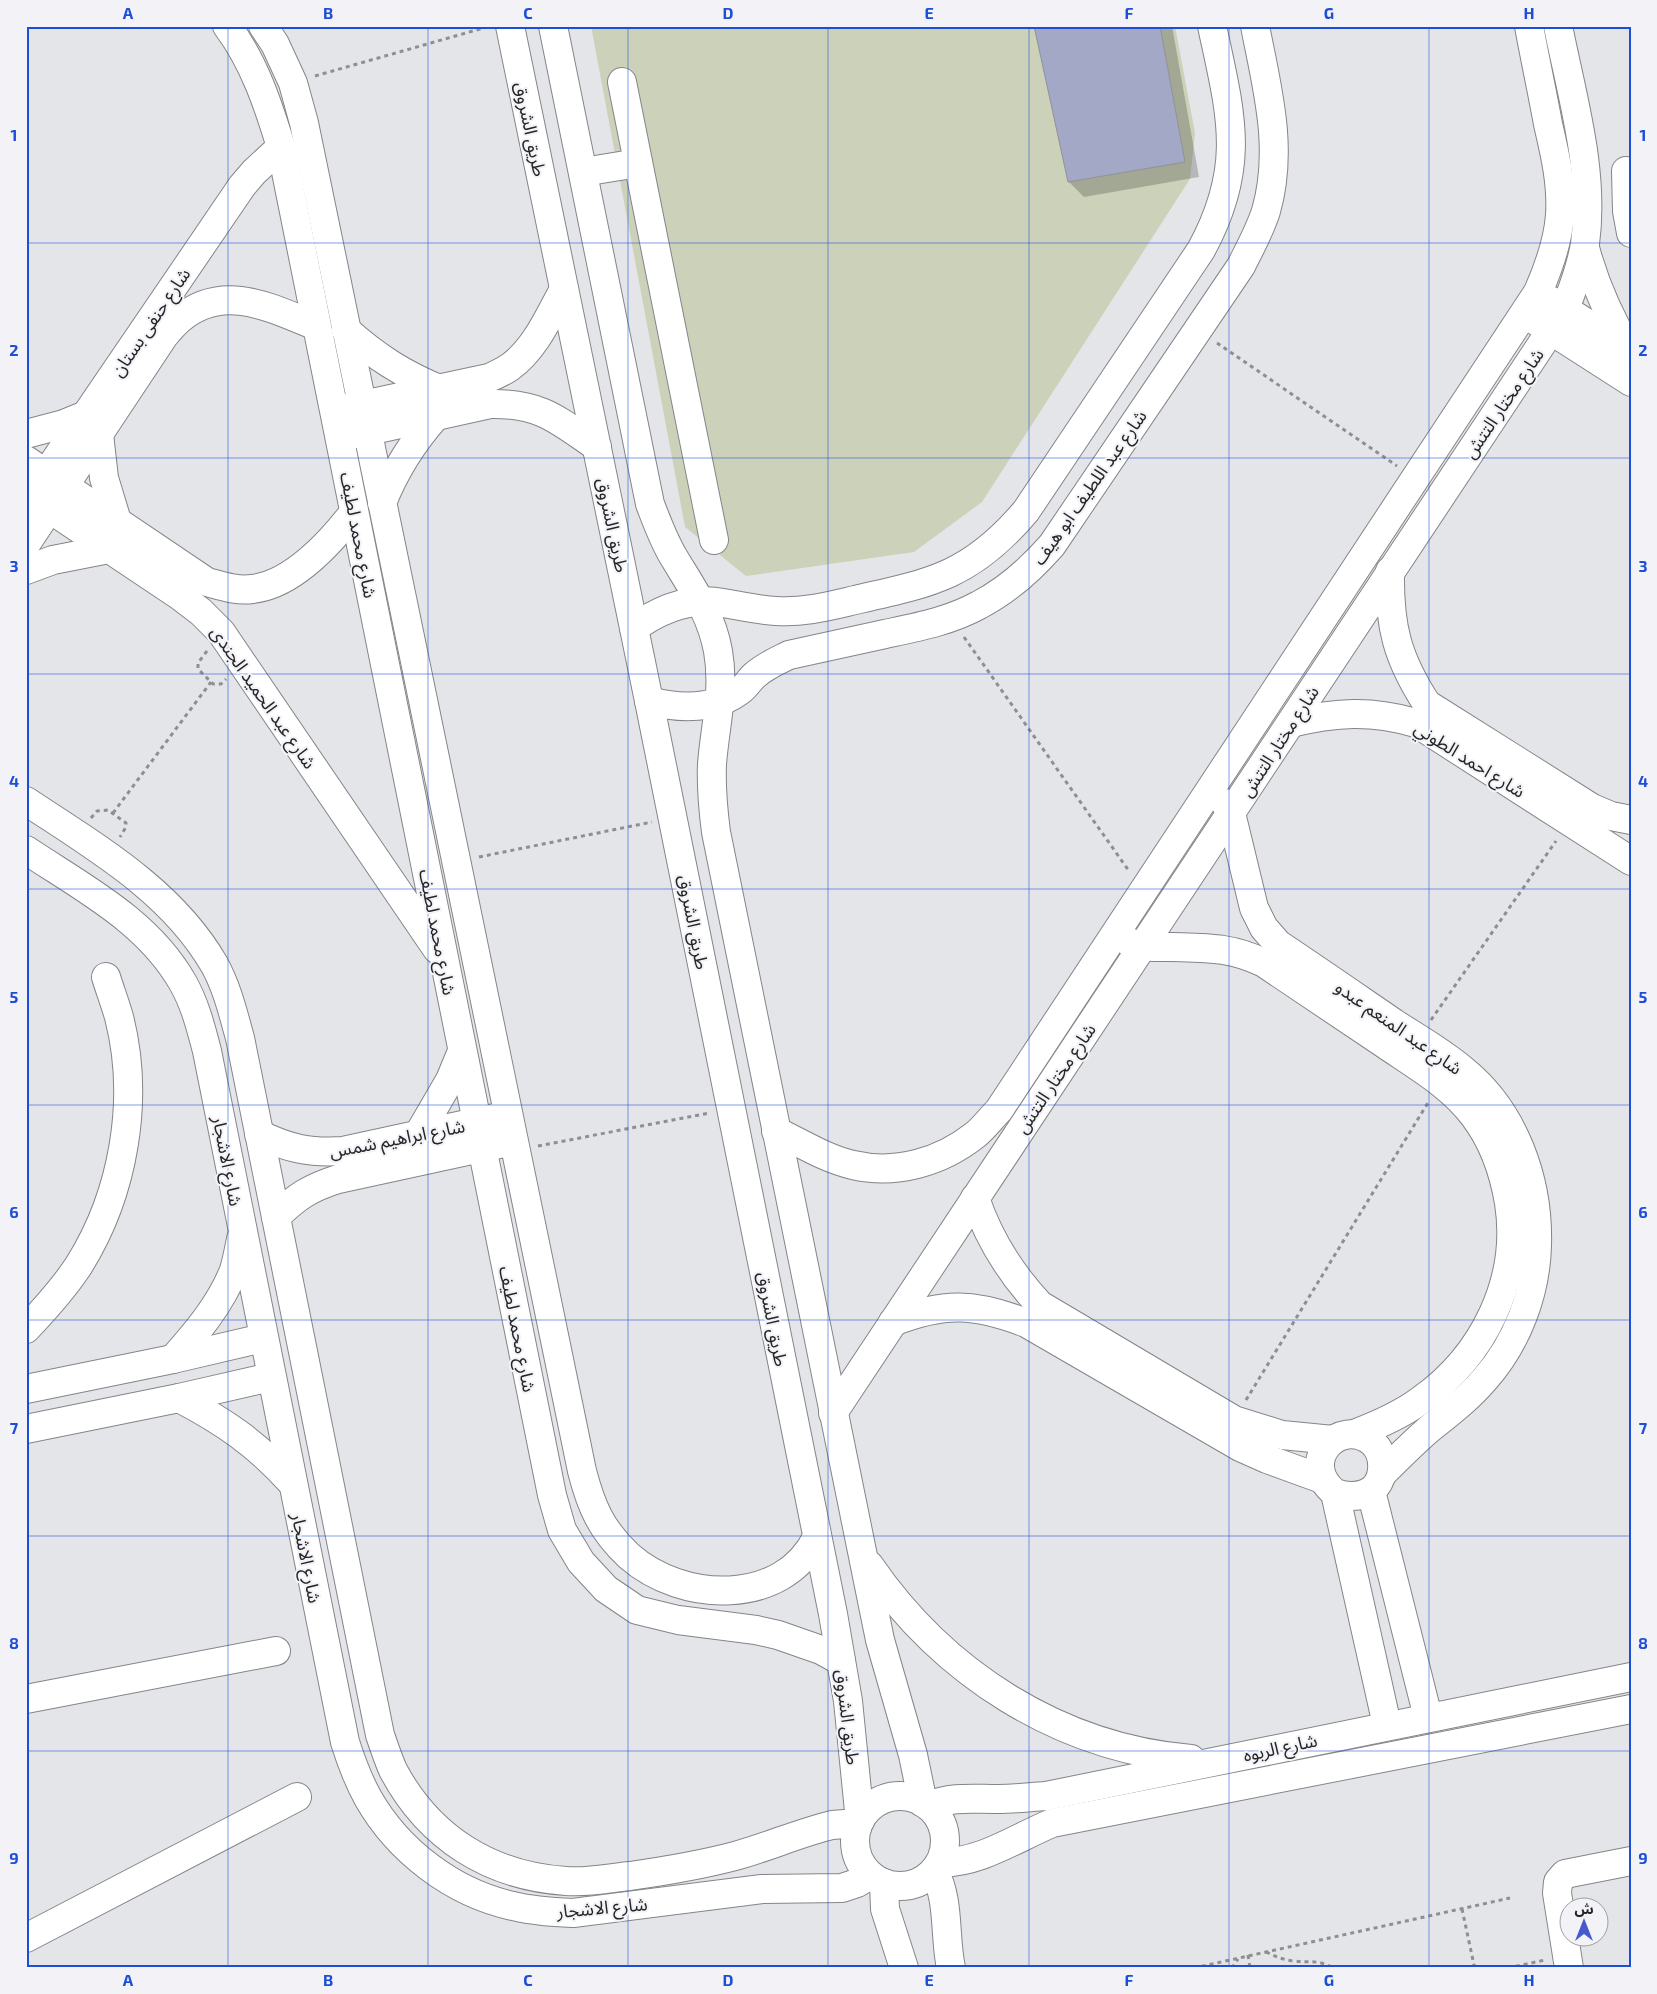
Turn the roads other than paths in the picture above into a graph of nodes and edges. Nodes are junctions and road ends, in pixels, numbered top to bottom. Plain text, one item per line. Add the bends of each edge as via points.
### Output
1 (227, 26) edge
2 (263, 26) edge
3 (510, 26) edge
4 (553, 26) edge
5 (1212, 26) edge
6 (1255, 26) edge
7 (1528, 26) edge
8 (1558, 26) edge
9 (622, 82) dead end
10 (281, 147) junction
11 (638, 163) junction
12 (1628, 170) edge
13 (583, 172) junction
14 (1587, 177) junction
15 (1631, 232) edge
16 (1584, 245) junction
17 (564, 289) junction
18 (1531, 303) junction
19 (1558, 320) junction
20 (316, 326) junction
21 (346, 330) junction
22 (1630, 350) edge
23 (1631, 382) edge
24 (440, 389) junction
25 (362, 405) junction
26 (333, 411) junction
27 (436, 416) junction
28 (92, 425) junction
29 (367, 431) junction
30 (26, 434) edge
31 (339, 438) junction
32 (597, 447) junction
33 (46, 473) edge
34 (33, 500) edge
35 (382, 504) junction
36 (354, 512) junction
37 (117, 521) junction
38 (714, 540) dead end
39 (26, 544) edge
40 (109, 549) junction
41 (26, 570) edge
42 (1390, 572) junction
43 (702, 602) junction
44 (634, 628) junction
45 (1309, 639) junction
46 (1334, 655) junction
47 (650, 700) junction
48 (721, 700) junction
49 (1291, 723) junction
50 (1206, 795) junction
51 (26, 802) edge
52 (1563, 808) junction
53 (1231, 813) junction
54 (1631, 820) edge
55 (90, 844) junction
56 (26, 850) edge
57 (1631, 861) edge
58 (67, 877) junction
59 (1117, 931) junction
60 (1143, 946) junction
61 (444, 959) junction
62 (106, 977) dead end
63 (462, 1052) junction
64 (1011, 1091) junction
65 (1034, 1109) junction
66 (508, 1115) junction
67 (476, 1122) junction
68 (776, 1131) junction
69 (259, 1134) junction
70 (418, 1135) junction
71 (514, 1146) junction
72 (482, 1148) junction
73 (975, 1198) junction
74 (276, 1217) junction
75 (242, 1233) junction
76 (893, 1322) junction
77 (26, 1329) edge
78 (263, 1338) junction
79 (173, 1360) junction
80 (271, 1377) junction
81 (26, 1389) edge
82 (179, 1398) junction
83 (833, 1413) junction
84 (26, 1429) edge
85 (1344, 1437) junction
86 (1376, 1482) junction
87 (292, 1483) junction
88 (1329, 1486) junction
89 (818, 1537) junction
90 (862, 1556) junction
91 (347, 1569) junction
92 (311, 1577) junction
93 (276, 1651) dead end
94 (841, 1661) junction
95 (1631, 1677) edge
96 (1543, 1694) junction
97 (26, 1699) edge
98 (1631, 1709) edge
99 (1428, 1717) junction
100 (1387, 1725) junction
101 (1549, 1725) junction
102 (1215, 1761) junction
103 (1046, 1796) junction
104 (297, 1797) dead end
105 (926, 1804) junction
106 (1052, 1823) junction
107 (859, 1824) junction
108 (1631, 1861) edge
109 (937, 1867) junction
110 (877, 1879) junction
111 (26, 1938) edge
112 (1568, 1962) edge
113 (904, 1968) edge
114 (950, 1968) edge

1 - 10 street, شارع محمد لطيف via 251,66
2 - 21 street, شارع محمد لطيف via 293,83 304,123
3 - 17 street, طريق الشروق
4 - 13 street
5 - 43 street via 1227,99 1232,151 1223,203 1214,227 1008,532 966,566 916,587 805,611 777,612 721,602
6 - 48 street, شارع عبد اللطيف ابو هيف via 1273,121 1275,151 1266,211 1241,266 1052,545 1031,569 979,605 920,627 789,655
7 - 18 street, شارع مختار التتش via 1560,189 1556,242 1549,268
8 - 14 street, شارع مختار التتش
9 - 11 street
10 - 20 street, شارع محمد لطيف
10 - 28 street, شارع حنفى بستان via 242,186
11 - 13 street
11 - 38 street
12 - 14 street
12 - 15 street via 1627,211
13 - 43 street via 650,504 673,556
14 - 16 street, شارع مختار التتش
16 - 19 street, شارع مختار التتش via 1577,277
16 - 22 street via 1601,299
17 - 24 street via 531,346 509,367 489,378
17 - 32 street, طريق الشروق
18 - 19 street
18 - 45 street, شارع مختار التتش
19 - 22 street
19 - 23 street
19 - 42 street, شارع مختار التتش
20 - 26 street, شارع محمد لطيف
20 - 28 street, شارع حنفى بستان via 245,300 222,300 199,306 164,336
21 - 24 street via 390,365
21 - 25 street, شارع محمد لطيف
24 - 25 street
25 - 26 street
25 - 29 street, شارع محمد لطيف
26 - 31 street, شارع محمد لطيف
27 - 29 street
27 - 32 street via 490,404 512,403 534,408 555,418
27 - 35 street via 404,457
28 - 30 street via 64,424
28 - 33 street, شارع حنفى بستان
28 - 37 street
29 - 31 street
29 - 35 street, شارع محمد لطيف
31 - 36 street, شارع محمد لطيف
32 - 44 street, طريق الشروق
33 - 34 street, شارع حنفى بستان
33 - 37 street
34 - 39 street, شارع حنفى بستان
34 - 40 street, شارع عبد الحميد الجندى
35 - 66 street, شارع محمد لطيف
36 - 37 street via 337,534 295,570 275,583 253,589 229,589 207,582
36 - 61 street, شارع محمد لطيف
40 - 41 street via 53,560
40 - 61 street, شارع عبد الحميد الجندى via 180,596 221,632
42 - 46 street, شارع مختار التتش
42 - 52 street, شارع احمد الطوني via 1390,609 1400,655 1427,704
43 - 44 street via 659,612
43 - 48 street via 718,650
44 - 47 street, طريق الشروق
45 - 46 street
45 - 50 street, شارع مختار التتش
46 - 49 street, شارع مختار التتش
47 - 48 street, شارع عبد اللطيف ابو هيف via 678,707
47 - 89 street, طريق الشروق
48 - 68 street via 712,763 712,802
49 - 52 street, شارع احمد الطوني via 1341,713 1391,716 1416,723
49 - 53 street, شارع مختار التتش
50 - 53 street via 1221,801
50 - 59 street, شارع مختار التتش
51 - 55 street, شارع الاشجار
52 - 54 street, شارع احمد الطوني via 1592,808
52 - 57 street, شارع احمد الطوني
53 - 60 street, شارع مختار التتش
53 - 86 street, شارع عبد المنعم عبدو via 1254,908 1264,928 1278,944 1464,1070 1493,1101 1516,1138 1531,1178 1538,1220 1537,1263 1527,1305 1510,1344 1485,1379 1404,1451
55 - 58 street
55 - 69 street, شارع الاشجار via 136,876 166,903 193,932 214,964 230,1000
56 - 58 street, شارع الاشجار
58 - 75 street, شارع الاشجار via 137,926 162,952 182,983 198,1016 207,1052
59 - 60 street, شارع عبد المنعم عبدو via 1131,943
59 - 64 street, شارع مختار التتش
60 - 65 street, شارع مختار التتش
60 - 85 street, شارع عبد المنعم عبدو via 1226,949 1264,963 1441,1082 1474,1116 1493,1148 1506,1183 1511,1220 1510,1256 1502,1293 1488,1327 1467,1358 1441,1384 1400,1414
61 - 63 street, شارع محمد لطيف
62 - 77 street via 119,1018 126,1060 128,1102 124,1145 114,1186 95,1234 54,1299
63 - 67 street, شارع محمد لطيف
63 - 70 street via 450,1080
64 - 65 street
64 - 68 street, شارع مختار التتش via 977,1134 949,1153 919,1165 886,1169 853,1165
65 - 73 street, شارع مختار التتش
66 - 67 street, شارع ابراهيم شمس
66 - 71 street, شارع محمد لطيف
67 - 70 street, شارع ابراهيم شمس
67 - 72 street, شارع محمد لطيف
68 - 83 street
69 - 70 street, شارع ابراهيم شمس via 299,1150 321,1152 342,1151
69 - 74 street, شارع الاشجار
71 - 72 street, شارع ابراهيم شمس
71 - 89 street, شارع محمد لطيف via 582,1471 590,1503 607,1532 630,1556 658,1575 689,1586 722,1590 754,1588 783,1576 804,1559
72 - 74 street, شارع ابراهيم شمس via 338,1179 315,1187
72 - 94 street, شارع محمد لطيف via 552,1494 562,1530 581,1562 606,1589 637,1610 678,1620 778,1635 821,1650
73 - 76 street, شارع مختار التتش
73 - 85 street via 994,1245 1022,1287 1040,1305 1234,1420 1282,1435
74 - 91 street, شارع الاشجار
75 - 78 street, شارع الاشجار
75 - 79 street via 234,1270 217,1302
76 - 83 street, شارع مختار التتش
76 - 88 street via 918,1312 945,1307 973,1307 1000,1313 1026,1323 1240,1446
78 - 79 street
78 - 80 street, شارع الاشجار
79 - 81 street
80 - 82 street
80 - 87 street, شارع الاشجار
82 - 84 street
82 - 87 street via 242,1435
83 - 90 street
85 - 86 street via 1365,1437 1377,1448 1383,1463
85 - 88 street via 1325,1448 1321,1457 1320,1468
86 - 88 street via 1360,1496 1353,1497
86 - 99 street
87 - 92 street, شارع الاشجار
88 - 100 street
89 - 94 street, طريق الشروق
90 - 102 street via 886,1591 944,1653 1013,1702 1090,1737 1173,1757
90 - 105 street via 880,1640
91 - 92 street
91 - 107 street, شارع الاشجار via 380,1734 392,1768 411,1800 436,1827 465,1850 497,1867 532,1877 568,1881 649,1874 734,1856 832,1825
92 - 110 street, شارع الاشجار via 345,1742 354,1771 368,1798 395,1836 429,1867 454,1884 512,1906 573,1912 762,1889 842,1888
93 - 97 street
94 - 107 street, طريق الشروق
95 - 96 street, شارع الربوه
96 - 99 street, شارع الربوه
96 - 101 street
98 - 101 street, شارع الربوه
99 - 100 street, شارع الربوه
100 - 102 street, شارع الربوه
101 - 106 street, شارع الربوه
102 - 103 street, شارع الربوه
103 - 105 street, شارع الربوه via 960,1798
103 - 106 street
104 - 111 street
105 - 107 street via 900,1796 888,1798 877,1803
105 - 109 street via 943,1826 944,1852
106 - 109 street, شارع الربوه via 973,1860
107 - 110 street via 855,1840 857,1853 862,1865
108 - 112 street via 1565,1874 1560,1878 1557,1888
109 - 110 street via 924,1880 911,1885 897,1886
109 - 114 street via 944,1894
110 - 113 street

